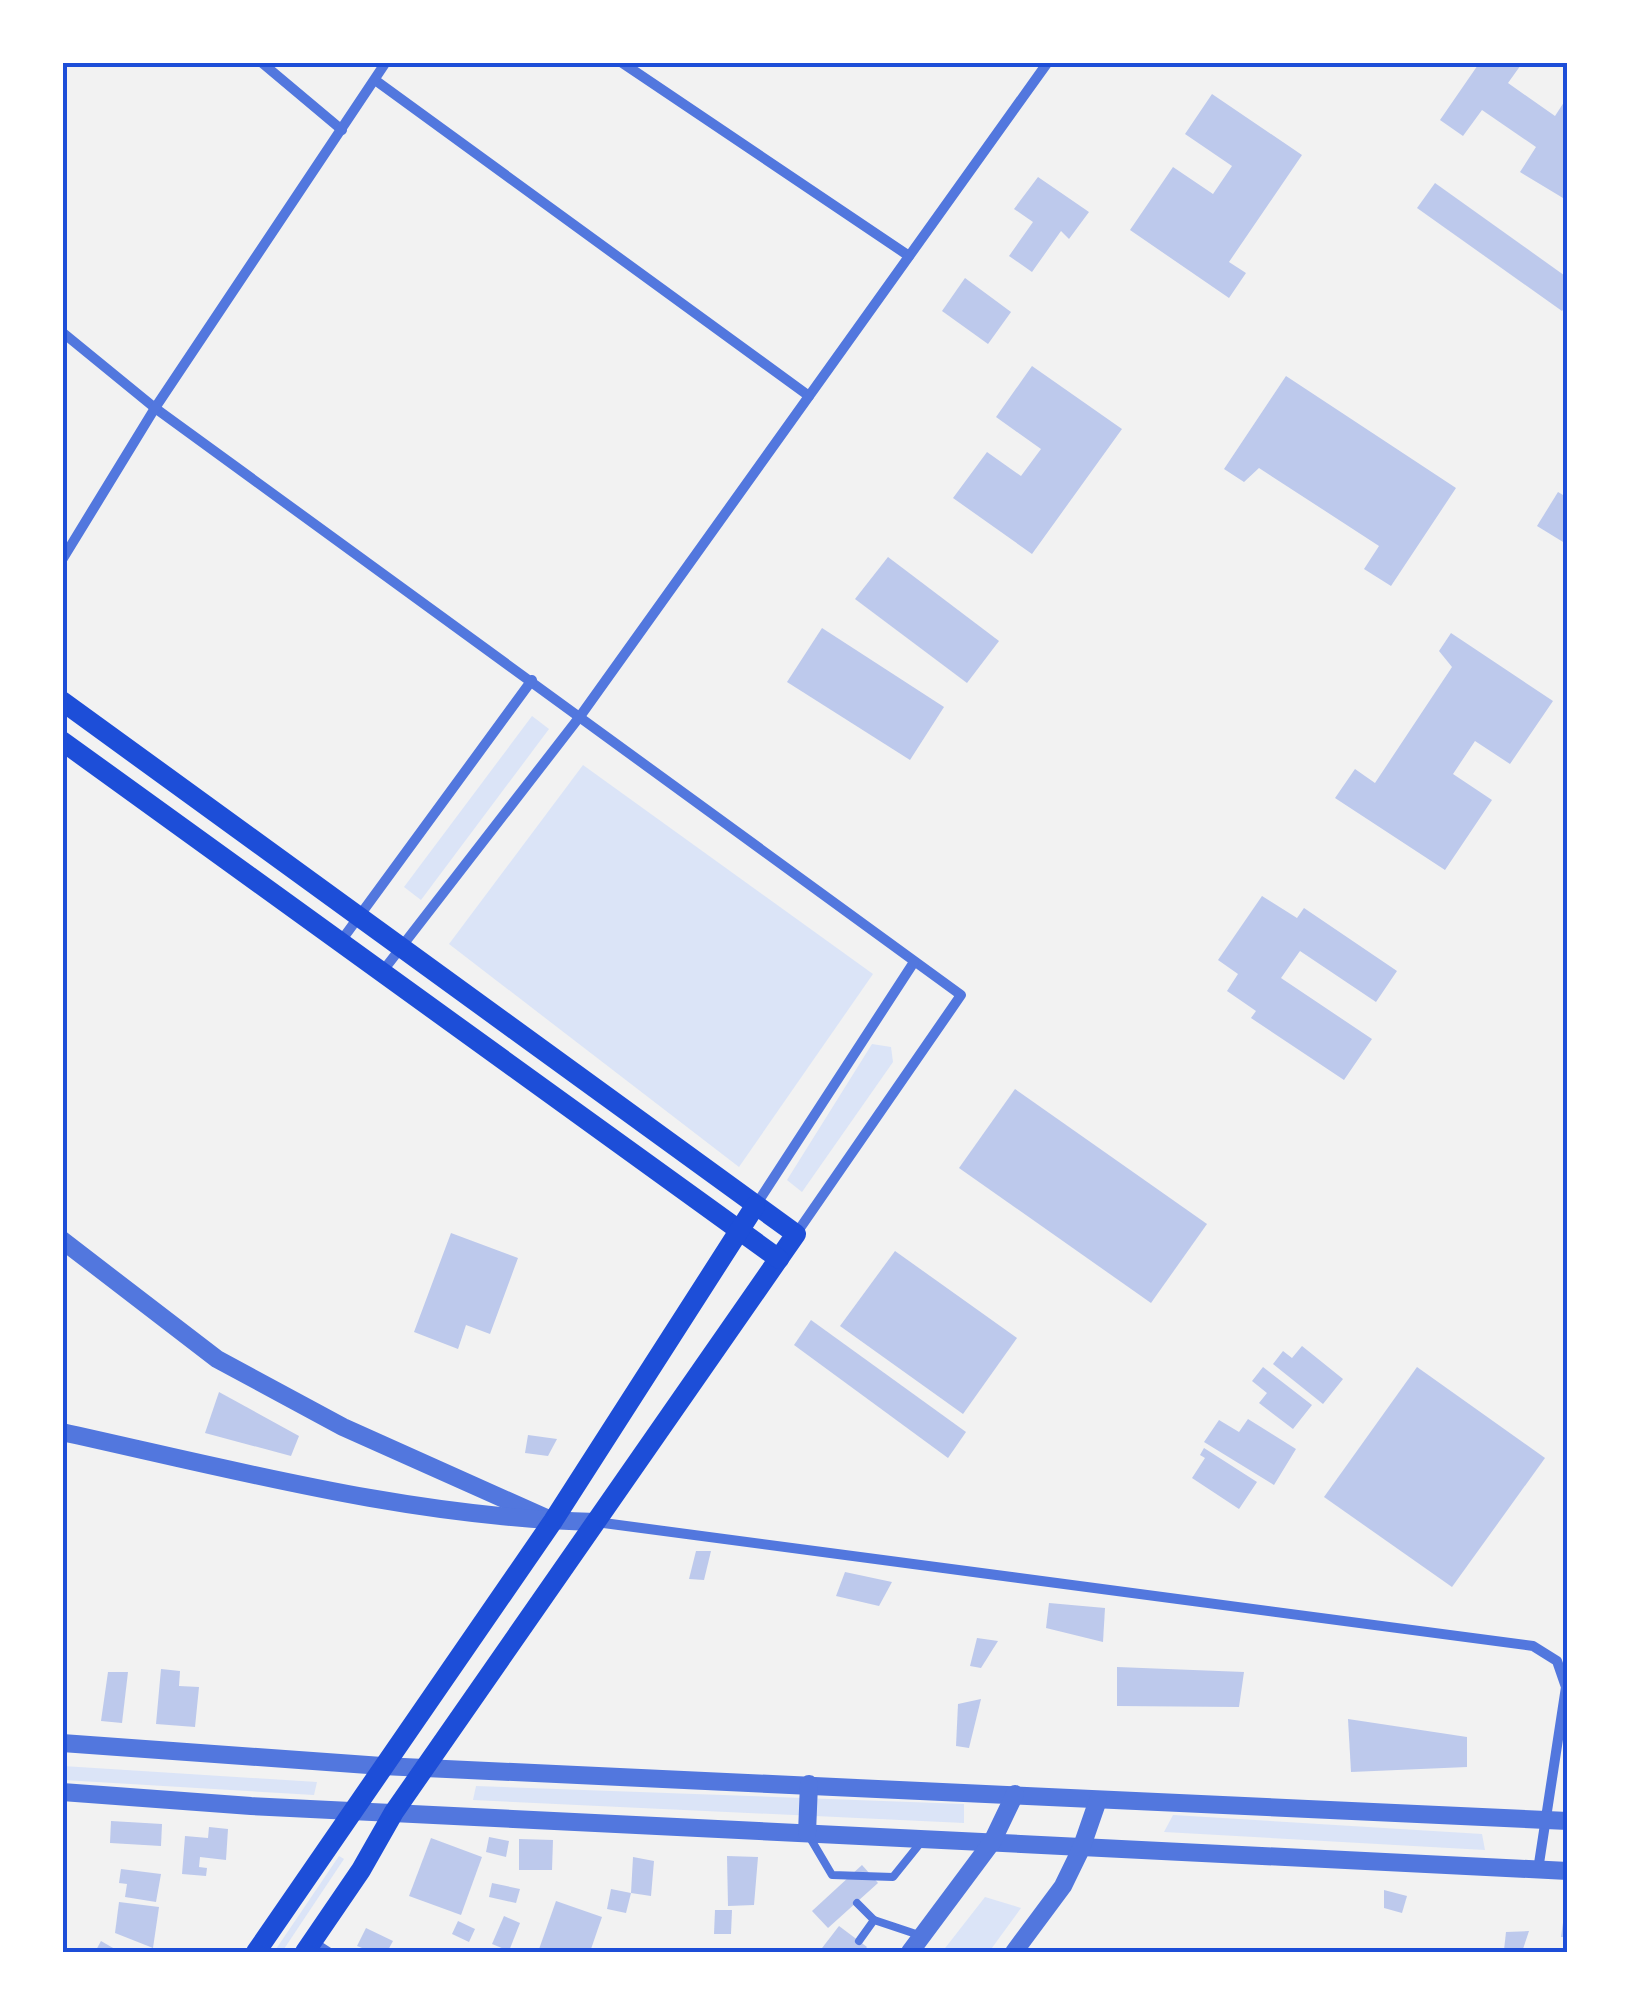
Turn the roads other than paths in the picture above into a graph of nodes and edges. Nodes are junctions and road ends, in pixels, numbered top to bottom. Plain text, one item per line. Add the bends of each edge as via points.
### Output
1 (261, 62) edge
2 (386, 62) edge
3 (621, 62) edge
4 (1048, 62) edge
5 (374, 80) junction
6 (342, 130) junction
7 (909, 256) junction
8 (62, 332) edge
9 (810, 396) junction
10 (155, 408) junction
11 (62, 560) edge
12 (532, 680) junction
13 (62, 701) edge
14 (581, 715) junction
15 (62, 741) edge
16 (358, 917) junction
17 (339, 943) junction
18 (402, 948) junction
19 (914, 962) junction
20 (381, 973) junction
21 (755, 1206) junction
22 (740, 1232) junction
23 (796, 1234) junction
24 (62, 1240) edge
25 (778, 1260) junction
26 (62, 1432) edge
27 (553, 1521) junction
28 (596, 1522) junction
29 (62, 1743) edge
30 (382, 1766) junction
31 (425, 1767) junction
32 (809, 1784) junction
33 (62, 1792) edge
34 (1015, 1794) junction
35 (1098, 1800) junction
36 (352, 1811) junction
37 (394, 1812) junction
38 (1546, 1820) junction
39 (1568, 1821) edge
40 (807, 1833) junction
41 (924, 1838) junction
42 (992, 1842) junction
43 (1082, 1849) junction
44 (1538, 1870) junction
45 (1568, 1872) edge
46 (832, 1875) junction
47 (841, 1885) dead end
48 (857, 1902) dead end
49 (874, 1920) junction
50 (922, 1936) junction
51 (859, 1941) dead end
52 (316, 1948) edge
53 (256, 1952) edge
54 (910, 1952) edge
55 (1014, 1952) edge

1 - 6 street
2 - 5 street
3 - 7 street
4 - 7 street
5 - 6 street
5 - 9 street
6 - 10 street
7 - 9 street
8 - 10 street
9 - 14 street
10 - 11 street
10 - 12 street
12 - 14 street
12 - 16 street
13 - 16 main road
14 - 18 street
14 - 19 street
15 - 17 main road
16 - 17 street
16 - 18 main road
17 - 20 main road
18 - 20 street
18 - 21 main road
19 - 21 street
19 - 23 street via 961,995
20 - 22 main road
21 - 22 main road
21 - 23 main road
22 - 25 main road
22 - 27 main road
23 - 25 main road
24 - 27 street via 218,1359 343,1427
25 - 28 main road
26 - 27 street via 389,1504
27 - 28 street
27 - 30 main road
28 - 31 main road
28 - 38 street via 1533,1646 1557,1661 1566,1687
29 - 30 street
30 - 31 street
30 - 36 main road
31 - 32 street
31 - 37 main road
32 - 34 street
32 - 40 street
33 - 36 street
34 - 35 street
34 - 42 street
35 - 38 street
35 - 43 street
36 - 37 street
36 - 53 main road
37 - 40 street
37 - 52 main road
38 - 39 street
38 - 44 street
40 - 41 street
40 - 46 lane
41 - 42 street
41 - 46 lane via 892,1877
42 - 43 street
42 - 50 street
43 - 44 street
43 - 55 street
44 - 45 street
46 - 47 lane
48 - 49 lane
49 - 50 lane
49 - 51 lane
50 - 54 street

